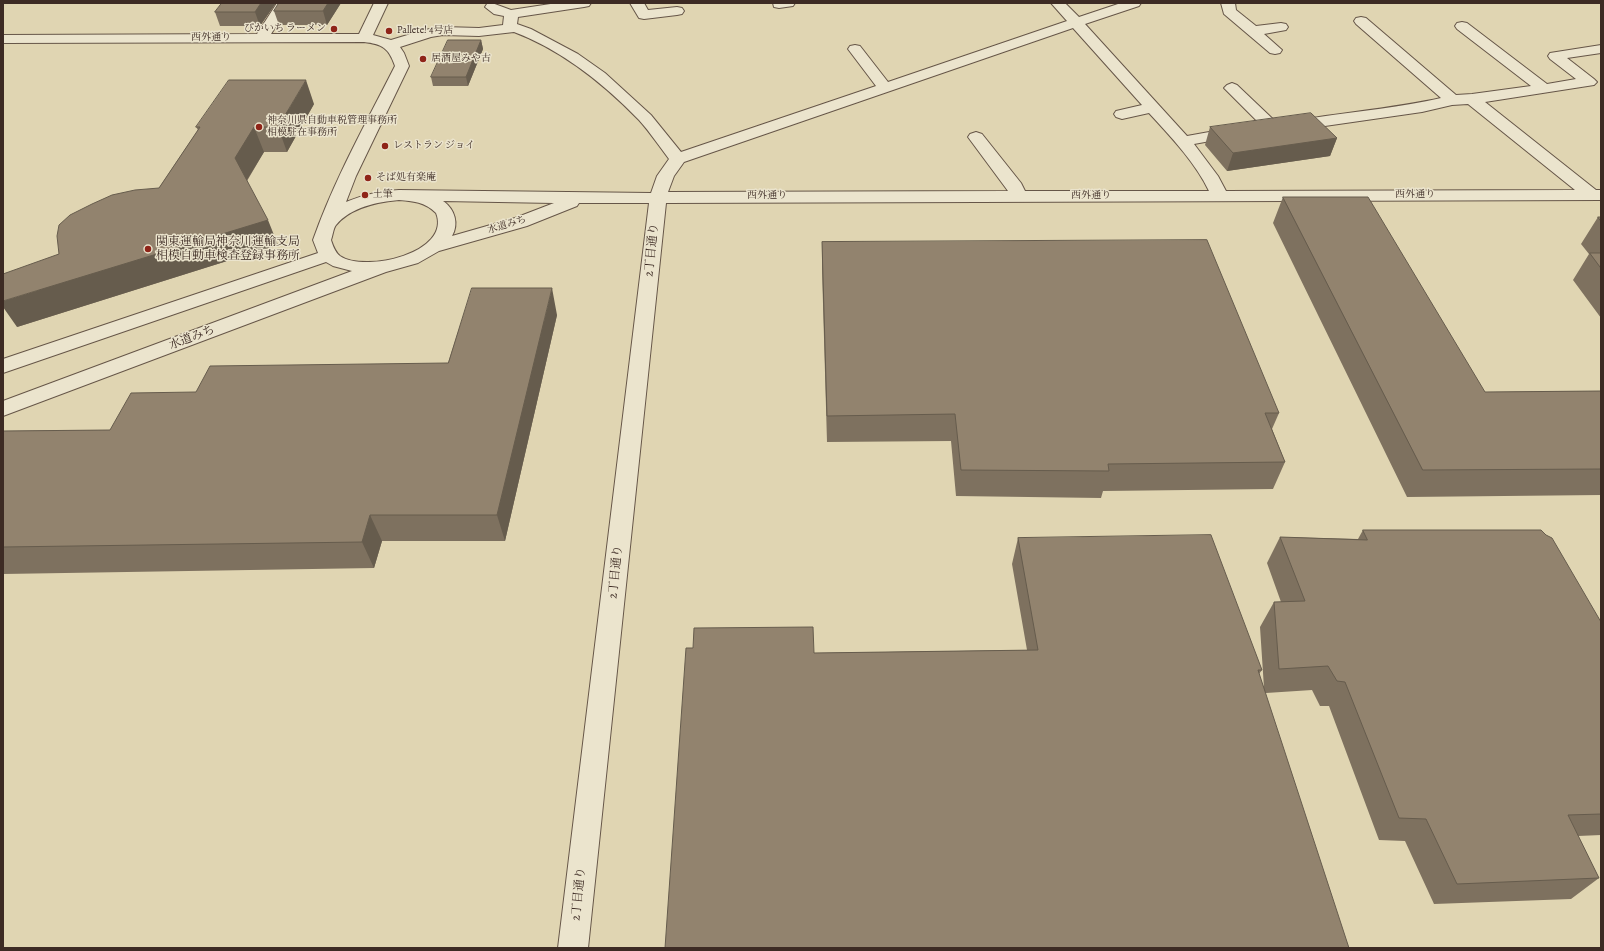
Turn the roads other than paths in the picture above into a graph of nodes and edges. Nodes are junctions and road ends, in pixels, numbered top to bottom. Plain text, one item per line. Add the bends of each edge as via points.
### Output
1 (284, 3) edge
2 (381, 3) edge
3 (584, 3) edge
4 (637, 3) edge
5 (1058, 3) edge
6 (1134, 3) edge
7 (1228, 3) edge
8 (492, 7) dead end
9 (534, 7) edge
10 (677, 11) dead end
11 (510, 21) junction
12 (1361, 21) dead end
13 (1075, 23) junction
14 (1462, 26) dead end
15 (1281, 27) dead end
16 (1253, 31) junction
17 (261, 38) junction
18 (364, 38) junction
19 (3, 39) edge
20 (1383, 40) junction
21 (1367, 42) dead end
22 (1483, 42) junction
23 (1573, 42) dead end
24 (390, 45) junction
25 (1467, 45) dead end
26 (855, 49) dead end
27 (1275, 50) dead end
28 (1594, 50) edge
29 (885, 88) junction
30 (1232, 88) dead end
31 (1543, 88) junction
32 (1472, 99) junction
33 (1452, 100) junction
34 (1153, 108) junction
35 (1122, 114) dead end
36 (1271, 126) junction
37 (976, 136) dead end
38 (1183, 141) junction
39 (678, 159) junction
40 (348, 176) junction
41 (1597, 195) edge
42 (415, 196) junction
43 (1018, 196) junction
44 (1220, 196) junction
45 (658, 197) junction
46 (373, 198) junction
47 (582, 198) junction
48 (328, 224) junction
49 (432, 248) junction
50 (329, 255) junction
51 (381, 267) junction
52 (3, 366) edge
53 (3, 408) edge
54 (573, 948) edge

1 - 17 street
2 - 18 street
3 - 9 street
4 - 10 street via 644,15 661,16
5 - 13 street
6 - 13 street
7 - 16 street via 1229,11
8 - 11 street
9 - 11 street
11 - 24 street via 479,32 436,32
11 - 39 street via 521,30 573,57 600,76 645,118
12 - 20 street
13 - 29 street
13 - 34 street
14 - 22 street
15 - 16 street
16 - 27 street
17 - 18 street, 西外通り
17 - 19 street, 西外通り
18 - 24 street, 西外通り via 380,40
20 - 21 street
20 - 33 street
22 - 25 street
22 - 31 street
23 - 28 street
24 - 40 street via 400,54 402,66
26 - 29 street
28 - 31 street via 1555,56 1589,82
29 - 39 street
30 - 36 street
31 - 32 street
32 - 33 street
32 - 41 street
33 - 36 street via 1311,123
34 - 35 street
34 - 38 street
36 - 38 street
37 - 43 street via 1015,187
38 - 44 street via 1212,180
39 - 45 street, 2丁目通り via 662,182
40 - 46 street
40 - 48 street
41 - 44 street, 西外通り
42 - 46 street
42 - 47 street, 西外通り
42 - 49 street via 430,200 447,216 447,226 442,238
43 - 44 street, 西外通り
43 - 45 street, 西外通り
45 - 47 street, 西外通り
45 - 54 street, 2丁目通り
46 - 48 street via 355,204
47 - 49 street, 水道みち via 521,222
48 - 50 street via 322,240
49 - 51 street via 417,257
50 - 51 street via 342,263 360,267
50 - 52 street
51 - 53 street, 水道みち

